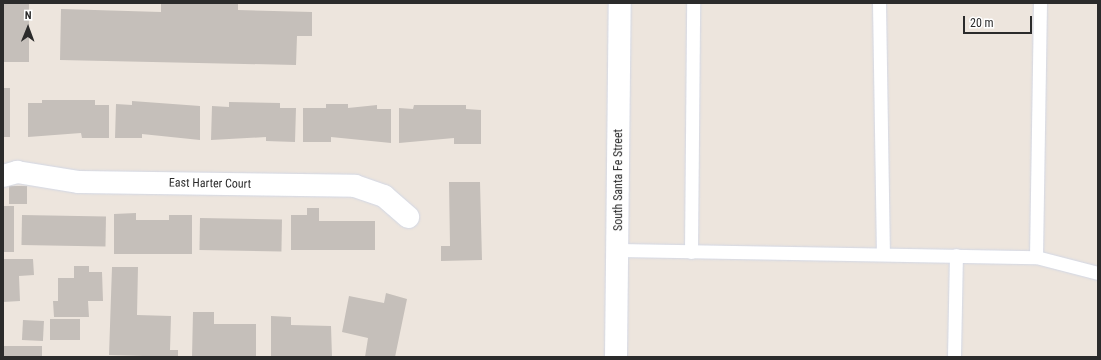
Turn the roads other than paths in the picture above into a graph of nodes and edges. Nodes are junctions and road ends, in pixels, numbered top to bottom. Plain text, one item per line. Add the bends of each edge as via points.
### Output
1 (620, 3) edge
2 (693, 3) edge
3 (879, 3) edge
4 (1040, 3) edge
5 (3, 176) edge
6 (408, 218) dead end
7 (619, 250) junction
8 (691, 252) junction
9 (883, 253) junction
10 (956, 255) junction
11 (1036, 258) junction
12 (1098, 273) edge
13 (616, 357) edge
14 (954, 357) edge

1 - 7 street, South Santa Fe Street
2 - 8 lane
3 - 9 lane
4 - 11 lane
5 - 6 street, East Harter Court via 17,172 79,182 355,186 384,196
7 - 8 lane
7 - 13 street, South Santa Fe Street
8 - 9 lane
9 - 10 lane
10 - 11 lane
10 - 14 lane
11 - 12 lane

